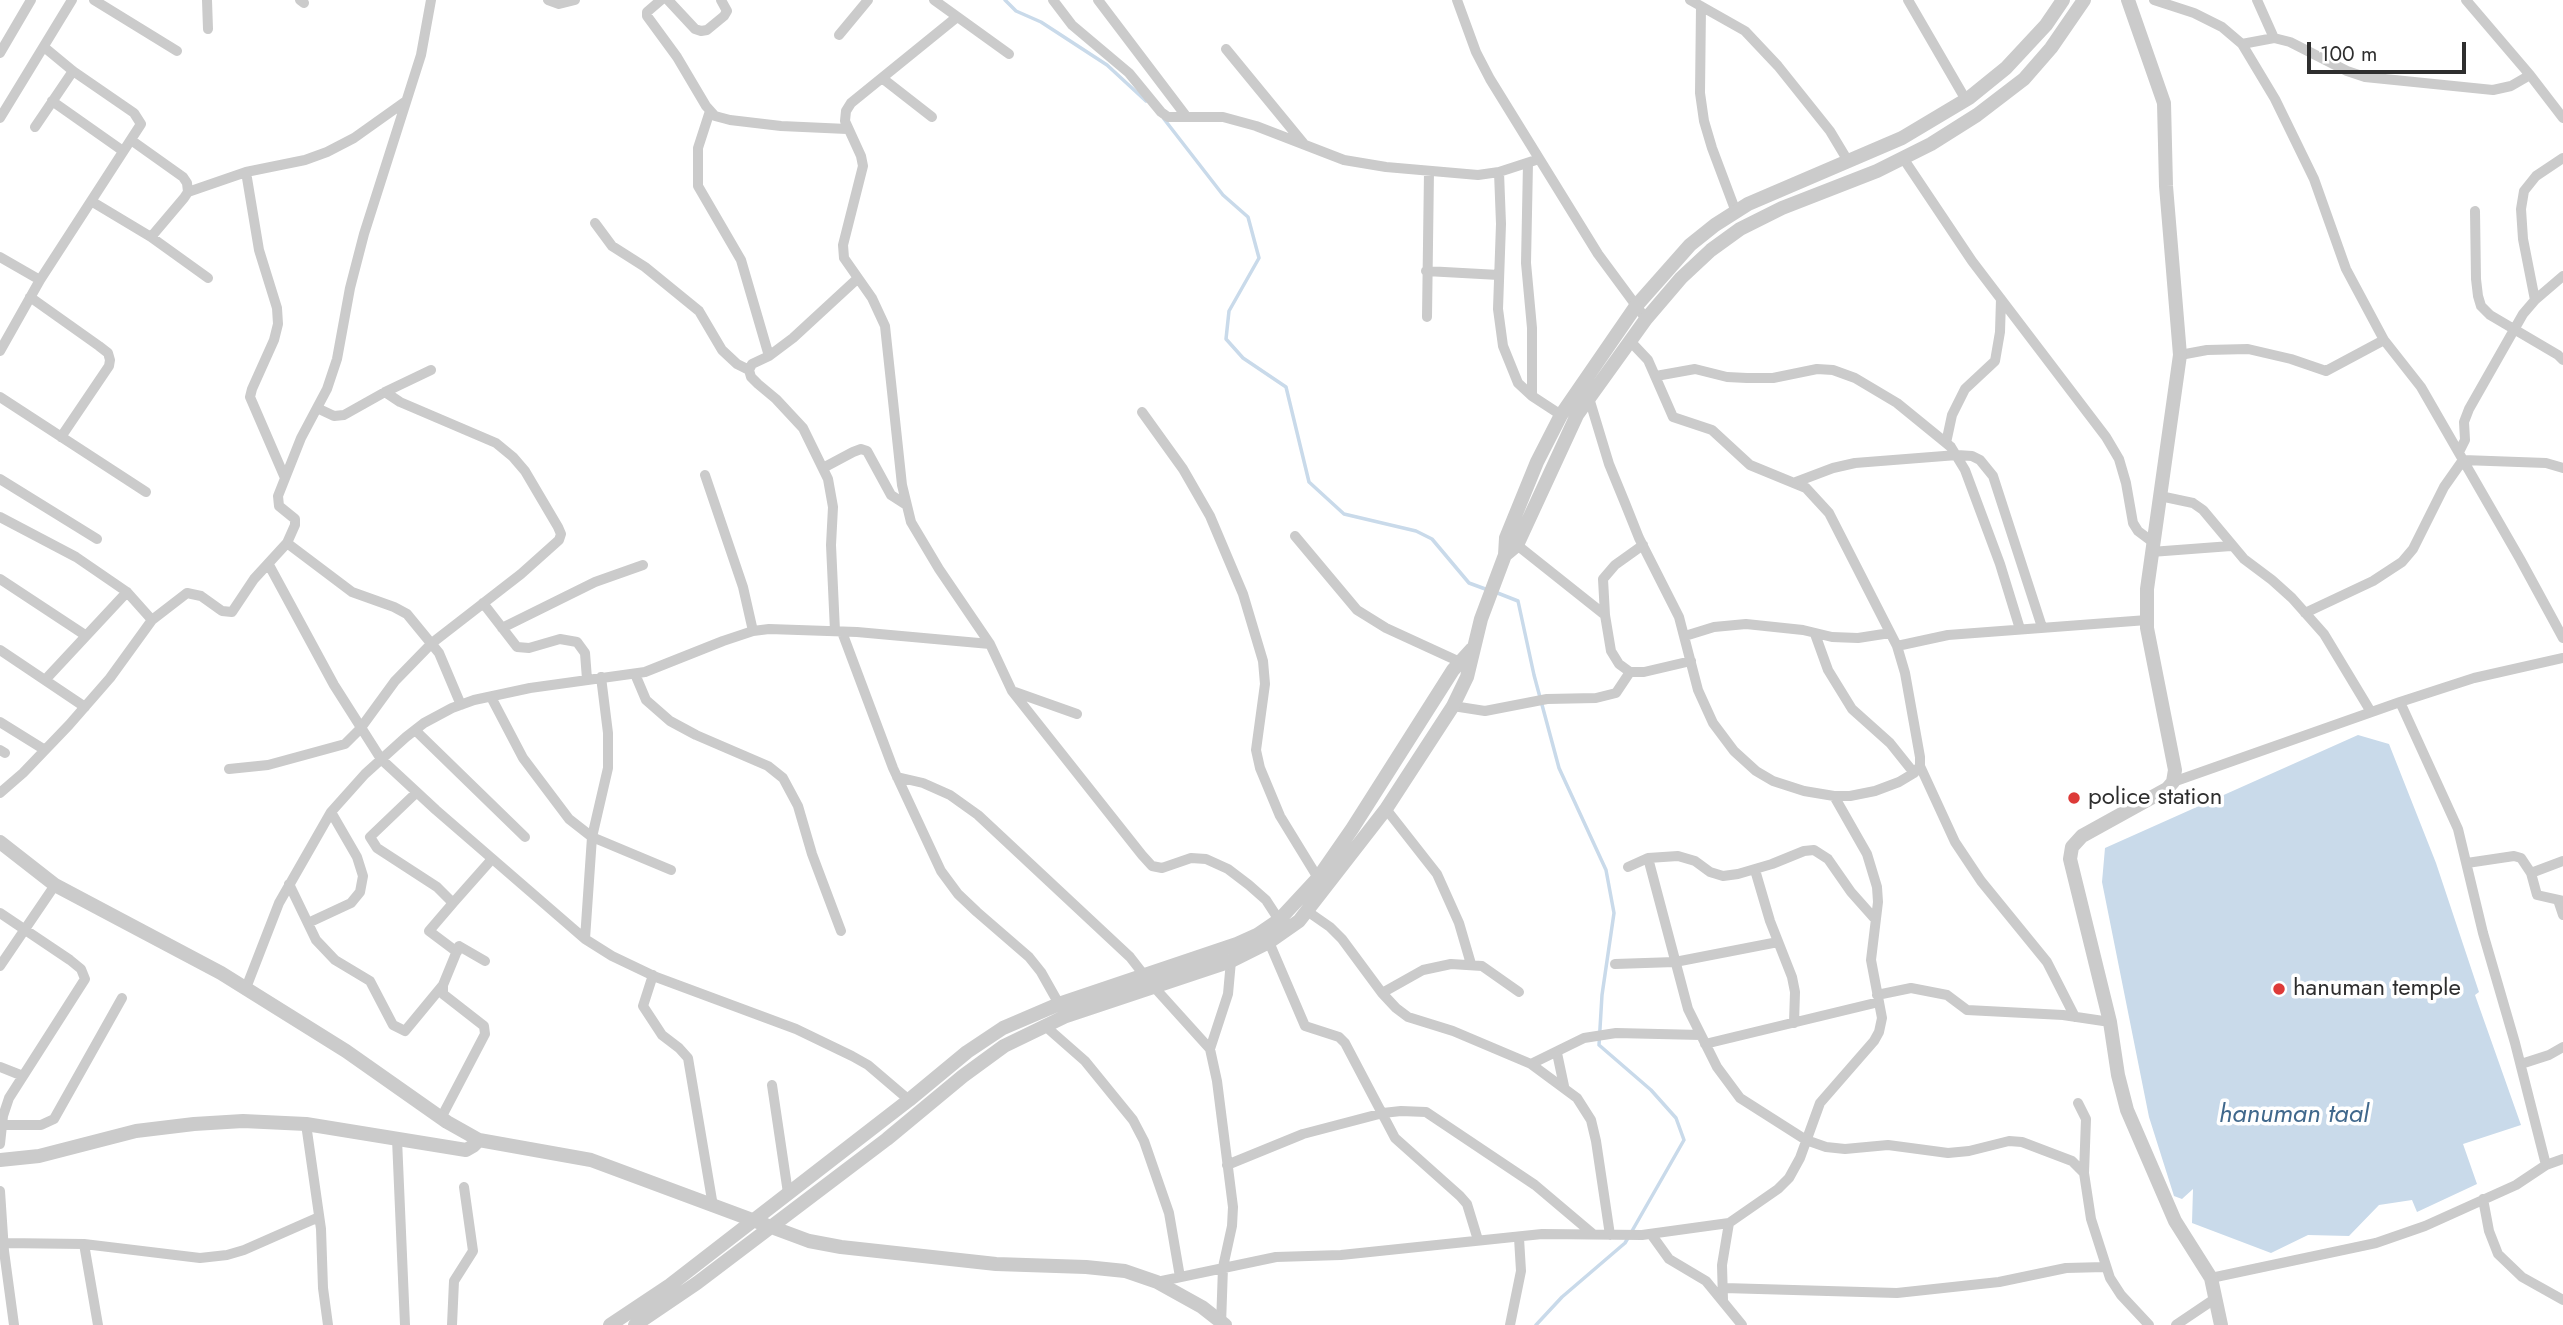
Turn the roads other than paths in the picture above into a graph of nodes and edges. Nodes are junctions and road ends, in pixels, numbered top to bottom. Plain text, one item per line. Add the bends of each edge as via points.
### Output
1 (31, 0) edge
2 (72, 0) edge
3 (94, 0) edge
4 (207, 0) edge
5 (431, 0) edge
6 (548, 0) edge
7 (575, 0) edge
8 (661, 0) edge
9 (668, 0) edge
10 (721, 0) edge
11 (868, 0) edge
12 (934, 0) edge
13 (1053, 0) edge
14 (1098, 0) edge
15 (1457, 0) edge
16 (1690, 0) edge
17 (1908, 0) edge
18 (2063, 0) edge
19 (2084, 0) edge
20 (2128, 0) edge
21 (2154, 0) edge
22 (2258, 0) edge
23 (2466, 0) edge
24 (1700, 6) junction
25 (957, 17) junction
26 (208, 29) dead end
27 (839, 35) dead end
28 (2274, 38) junction
29 (2242, 44) junction
30 (44, 47) junction
31 (1226, 49) dead end
32 (177, 51) dead end
33 (0, 53) edge
34 (1009, 54) dead end
35 (73, 71) junction
36 (2530, 75) junction
37 (882, 78) junction
38 (1966, 100) junction
39 (52, 101) junction
40 (406, 102) junction
41 (710, 111) junction
42 (1186, 116) junction
43 (932, 117) dead end
44 (0, 118) edge
45 (2563, 118) edge
46 (35, 127) dead end
47 (847, 129) junction
48 (131, 140) junction
49 (1306, 146) junction
50 (123, 151) junction
51 (1903, 158) junction
52 (2563, 158) edge
53 (1534, 161) junction
54 (1848, 161) junction
55 (1429, 171) junction
56 (246, 172) junction
57 (1499, 173) junction
58 (188, 192) junction
59 (91, 201) junction
60 (2475, 211) dead end
61 (1736, 212) junction
62 (595, 223) dead end
63 (151, 237) junction
64 (0, 257) edge
65 (1426, 271) junction
66 (1499, 275) junction
67 (2563, 276) edge
68 (208, 278) dead end
69 (858, 279) junction
70 (40, 280) junction
71 (30, 297) junction
72 (2001, 299) junction
73 (2535, 300) junction
74 (1636, 306) junction
75 (1427, 317) dead end
76 (1646, 318) junction
77 (2514, 329) junction
78 (2384, 340) junction
79 (1630, 341) junction
80 (0, 351) edge
81 (2180, 355) junction
82 (769, 356) junction
83 (2563, 360) edge
84 (431, 370) dead end
85 (749, 370) junction
86 (1656, 376) junction
87 (384, 391) junction
88 (1532, 396) junction
89 (0, 397) edge
90 (1590, 398) junction
91 (317, 408) junction
92 (1142, 412) dead end
93 (1561, 415) junction
94 (61, 437) junction
95 (1947, 443) junction
96 (1957, 455) junction
97 (2461, 456) junction
98 (823, 468) junction
99 (2563, 468) edge
100 (705, 475) dead end
101 (285, 478) junction
102 (0, 479) edge
103 (1796, 482) junction
104 (146, 492) dead end
105 (2160, 496) junction
106 (905, 504) junction
107 (0, 517) edge
108 (1295, 536) dead end
109 (97, 540) dead end
110 (287, 543) junction
111 (1517, 545) junction
112 (1643, 545) junction
113 (2231, 546) junction
114 (2153, 549) junction
115 (1505, 555) junction
116 (269, 565) junction
117 (643, 565) dead end
118 (1, 583) edge
119 (127, 592) junction
120 (483, 603) junction
121 (2305, 613) junction
122 (1605, 615) junction
123 (152, 620) junction
124 (2147, 620) junction
125 (2042, 627) junction
126 (502, 628) junction
127 (2020, 629) junction
128 (753, 631) junction
129 (838, 631) junction
130 (1889, 633) junction
131 (1815, 634) junction
132 (85, 635) junction
133 (1685, 636) junction
134 (2563, 638) edge
135 (432, 643) junction
136 (990, 644) junction
137 (1475, 645) junction
138 (1897, 646) junction
139 (0, 650) edge
140 (2563, 658) edge
141 (1691, 661) junction
142 (1460, 662) junction
143 (1630, 672) junction
144 (635, 674) junction
145 (601, 677) junction
146 (587, 679) junction
147 (45, 680) junction
148 (1013, 691) junction
149 (491, 697) junction
150 (2400, 702) junction
151 (461, 705) junction
152 (85, 706) junction
153 (1453, 706) junction
154 (2371, 712) junction
155 (1077, 714) dead end
156 (0, 722) edge
157 (360, 729) junction
158 (415, 730) junction
159 (45, 750) junction
160 (380, 759) junction
161 (229, 769) dead end
162 (1917, 770) junction
163 (897, 777) junction
164 (2173, 782) junction
165 (3, 786) edge
166 (416, 793) junction
167 (1834, 796) junction
168 (1386, 809) junction
169 (331, 813) junction
170 (525, 837) dead end
171 (592, 837) junction
172 (1, 845) edge
173 (1648, 858) junction
174 (492, 859) junction
175 (2563, 861) edge
176 (2467, 863) junction
177 (1628, 867) dead end
178 (671, 870) dead end
179 (1755, 870) junction
180 (2531, 873) junction
181 (1318, 878) junction
182 (289, 884) junction
183 (55, 885) junction
184 (2560, 900) edge
185 (453, 904) junction
186 (1307, 911) junction
187 (0, 913) edge
188 (2563, 915) edge
189 (1875, 919) junction
190 (1279, 920) junction
191 (308, 923) junction
192 (24, 930) junction
193 (841, 931) dead end
194 (585, 939) junction
195 (1269, 942) junction
196 (1778, 942) junction
197 (457, 952) junction
198 (485, 961) dead end
199 (1231, 961) junction
200 (1675, 962) junction
201 (1471, 964) junction
202 (1615, 964) dead end
203 (0, 966) edge
204 (653, 975) junction
205 (1144, 975) junction
206 (443, 985) junction
207 (1154, 987) junction
208 (246, 988) junction
209 (1518, 992) dead end
210 (1382, 993) junction
211 (122, 998) dead end
212 (1878, 999) junction
213 (1059, 1004) junction
214 (2074, 1017) junction
215 (2110, 1022) junction
216 (1794, 1023) junction
217 (1044, 1025) junction
218 (1703, 1040) junction
219 (2563, 1047) edge
220 (1210, 1049) junction
221 (1557, 1053) junction
222 (2521, 1063) junction
223 (1531, 1064) junction
224 (0, 1067) edge
225 (23, 1076) junction
226 (772, 1085) dead end
227 (1564, 1086) junction
228 (909, 1100) junction
229 (2078, 1103) dead end
230 (1383, 1113) junction
231 (441, 1118) junction
232 (306, 1124) junction
233 (2, 1125) junction
234 (397, 1139) junction
235 (479, 1139) junction
236 (1806, 1140) junction
237 (0, 1143) edge
238 (2563, 1158) edge
239 (0, 1160) edge
240 (1227, 1165) junction
241 (2546, 1165) junction
242 (2084, 1173) junction
243 (464, 1187) dead end
244 (0, 1191) edge
245 (788, 1193) junction
246 (2483, 1199) junction
247 (713, 1206) junction
248 (319, 1217) junction
249 (753, 1222) junction
250 (1729, 1223) junction
251 (768, 1228) junction
252 (1593, 1234) junction
253 (1646, 1234) junction
254 (1614, 1235) junction
255 (1519, 1238) junction
256 (1478, 1240) junction
257 (3, 1243) junction
258 (84, 1244) junction
259 (2105, 1266) junction
260 (1223, 1267) junction
261 (3, 1272) edge
262 (1180, 1277) junction
263 (2211, 1278) junction
264 (1157, 1282) junction
265 (1724, 1288) junction
266 (2216, 1298) junction
267 (1723, 1300) junction
268 (2563, 1300) edge
269 (1222, 1324) edge
270 (14, 1325) edge
271 (98, 1325) edge
272 (328, 1325) edge
273 (405, 1325) edge
274 (452, 1325) edge
275 (610, 1325) edge
276 (635, 1325) edge
277 (1510, 1325) edge
278 (1742, 1325) edge
279 (2149, 1325) edge
280 (2176, 1325) edge
281 (2221, 1325) edge

1 - 33 street
2 - 30 street
3 - 32 street
4 - 26 street
5 - 40 street
6 - 7 street via 559,4
8 - 41 street via 647,16
9 - 10 street via 701,31 724,16 727,11
11 - 27 street
12 - 25 street
13 - 42 street via 1072,25 1129,73 1161,112 1168,117
14 - 42 street
15 - 53 street via 1476,52
16 - 24 street
17 - 38 street
18 - 38 street via 2006,68
19 - 51 street via 2024,79 1976,116
20 - 81 street via 2164,103
21 - 29 street via 2222,27
22 - 28 street
23 - 36 street
24 - 54 street via 1745,31 1830,131
24 - 61 street via 1704,121
25 - 34 street
25 - 37 street
28 - 29 street
28 - 36 street via 2365,77 2493,90
29 - 78 street via 2314,179 2346,269
30 - 35 street
30 - 44 street
31 - 49 street
35 - 39 street
35 - 48 street via 138,117 141,124
36 - 45 street
37 - 43 street
37 - 47 street via 851,103 846,111
38 - 54 street via 1902,138
39 - 46 street
39 - 50 street
40 - 56 street via 327,152
40 - 91 street via 364,234 337,359
41 - 47 street via 721,119
41 - 82 street via 698,148 698,186 741,260
42 - 49 street via 1223,117
47 - 69 street via 863,166 843,244 844,258
48 - 50 street
48 - 58 street via 183,177
49 - 55 street via 1344,160
50 - 59 street
51 - 72 street
51 - 76 street via 1740,229 1681,278
52 - 73 street via 2536,176 2524,191 2523,239
53 - 57 street
53 - 74 street
53 - 88 street via 1526,263
54 - 61 street
55 - 57 street
55 - 65 street
56 - 58 street
56 - 101 street via 278,324 250,397
57 - 66 street
58 - 63 street
59 - 63 street
59 - 70 street
60 - 77 street via 2477,296 2490,315
61 - 74 street via 1690,246
62 - 85 street via 612,246 699,311 722,350
63 - 68 street
64 - 70 street
65 - 66 street
65 - 75 street
66 - 88 street via 1503,346 1518,383
67 - 73 street
69 - 82 street
69 - 106 street via 885,326
70 - 71 street
71 - 80 street
71 - 94 street via 99,346 110,360
72 - 95 street via 1995,360 1965,389 1952,415
72 - 114 street via 2106,437 2123,471 2133,523
73 - 77 street
74 - 76 street
74 - 93 street
76 - 79 street
77 - 83 street
77 - 97 street via 2469,410
78 - 81 street via 2326,371 2248,349
78 - 97 street via 2421,387
79 - 86 street
79 - 90 street
81 - 105 street
82 - 85 street
84 - 87 street
85 - 98 street via 798,422
86 - 95 street via 1695,369 1727,377 1773,378 1833,370 1897,403
86 - 103 street via 1672,417 1712,430 1751,465
87 - 91 street via 338,417
87 - 120 street via 496,443 525,471 558,527 561,534 553,547
88 - 93 street
89 - 94 street
90 - 111 street via 1553,462
90 - 112 street via 1609,464
91 - 101 street
92 - 181 street via 1210,516 1243,594 1263,661 1265,684 1256,750 1260,768 1280,816
93 - 115 street via 1506,538
94 - 104 street
95 - 96 street
96 - 103 street via 1855,463
96 - 125 street via 1980,460 1993,476
96 - 127 street via 1982,513
97 - 99 street
97 - 121 street via 2402,562
97 - 134 street
98 - 106 street via 853,452 867,451 887,489
98 - 129 street via 832,493
100 - 128 street
101 - 110 street via 277,501 295,519
102 - 109 street
103 - 130 street via 1829,513
105 - 113 street via 2193,503 2203,510
105 - 114 street
106 - 136 street via 939,569
107 - 119 street via 76,557
108 - 142 street via 1357,610
110 - 116 street
110 - 135 street via 352,592 407,614
111 - 115 street
111 - 122 street
112 - 122 street via 1603,579
112 - 133 street
113 - 114 street
113 - 121 street
114 - 124 street
115 - 137 street
116 - 123 street via 232,612 187,593
116 - 157 street
117 - 126 street via 584,587
118 - 132 street
119 - 123 street
119 - 132 street
120 - 126 street
120 - 135 street
121 - 154 street
122 - 143 street via 1611,651
123 - 152 street
124 - 125 street
124 - 164 street via 2175,770
125 - 127 street
126 - 146 street via 522,648 560,639 577,642 584,653
127 - 138 street via 1948,635
128 - 129 street
128 - 144 street
129 - 136 street
129 - 163 street
130 - 131 street via 1858,638
130 - 138 street
131 - 133 street via 1746,624 1714,626
131 - 162 street via 1828,670 1852,709
132 - 147 street
133 - 141 street
135 - 151 street
135 - 157 street via 395,681
136 - 148 street
137 - 142 street
137 - 153 street
138 - 162 street via 1905,673
139 - 147 street
140 - 150 street via 2474,678
141 - 143 street
141 - 167 street via 1713,723 1734,751 1773,781
142 - 181 street
143 - 153 street via 1615,693 1596,698 1547,699 1485,711
144 - 145 street
144 - 193 street via 646,700 670,721 768,766 783,778 798,806
145 - 146 street
145 - 171 street via 608,768
146 - 149 street
147 - 152 street
148 - 155 street
148 - 190 street via 1152,866 1206,859 1249,885
149 - 151 street
149 - 171 street via 523,758 548,793 569,819
150 - 154 street
150 - 176 street via 2458,829
151 - 158 street
152 - 159 street
153 - 168 street
154 - 164 street
156 - 159 street
157 - 160 street
157 - 161 street via 345,744 268,765
158 - 160 street
158 - 170 street
159 - 165 street
160 - 166 street
160 - 169 street
162 - 167 street via 1875,791
162 - 214 street via 1981,881 2047,962
163 - 205 street via 950,795 978,815
163 - 213 street via 941,871 958,894 1029,957
164 - 215 street via 2072,846 2072,875
166 - 174 street
166 - 185 street via 370,837 377,848 438,887
167 - 189 street via 1867,854 1877,887
168 - 186 street
168 - 201 street via 1437,874 1460,923
169 - 182 street
169 - 191 street via 357,857 363,876 360,892 351,903
171 - 178 street
171 - 194 street
172 - 183 street
173 - 177 street
173 - 179 street via 1678,856 1723,876
173 - 200 street
174 - 185 street
174 - 194 street
175 - 180 street
176 - 180 street via 2514,856 2525,862
176 - 222 street
179 - 189 street via 1804,851 1819,852
179 - 196 street
180 - 184 street via 2537,895
181 - 190 street
182 - 191 street
182 - 208 street
183 - 192 street
183 - 208 street
184 - 188 street
185 - 197 street via 429,931
186 - 195 street
186 - 210 street via 1342,939
187 - 192 street
189 - 212 street via 1871,960
190 - 205 street via 1237,944
191 - 206 street via 316,940 335,960 370,981 393,1026 405,1031
192 - 203 street
192 - 225 street via 71,960 85,979
194 - 204 street
195 - 199 street
195 - 230 street via 1300,1019 1310,1029 1332,1034 1345,1043
196 - 200 street
196 - 216 street via 1795,992
197 - 198 street via 459,946
197 - 206 street
199 - 207 street
199 - 220 street via 1228,994
200 - 202 street
200 - 218 street via 1688,1009
201 - 209 street via 1492,971
201 - 210 street via 1423,970
204 - 228 street via 796,1029 852,1056
204 - 247 street via 643,1006 662,1035 688,1058
205 - 213 street
206 - 231 street via 443,994 484,1026 485,1034
207 - 217 street
207 - 220 street
208 - 231 street
210 - 223 street via 1408,1017
211 - 233 street via 54,1119 41,1125
212 - 214 street via 1911,988 1947,995 1967,1010
212 - 216 street
212 - 236 street via 1882,1018 1874,1041 1820,1103
213 - 228 street via 1003,1028
214 - 215 street
215 - 263 street via 2118,1075 2141,1149 2175,1222
216 - 218 street
217 - 251 street via 1004,1046 963,1076
217 - 262 street via 1085,1061 1133,1120 1170,1213
218 - 221 street via 1616,1034 1584,1038
218 - 236 street via 1740,1098
219 - 222 street
220 - 240 street
221 - 223 street
221 - 227 street
222 - 241 street
223 - 227 street
224 - 225 street
225 - 233 street via 9,1098
226 - 245 street
227 - 254 street via 1591,1120
228 - 245 street
229 - 242 street via 2086,1119
230 - 240 street via 1303,1133
230 - 252 street via 1426,1112 1535,1185
230 - 256 street via 1395,1138 1467,1204
231 - 235 street
232 - 234 street
232 - 239 street via 194,1124 136,1131 39,1156
232 - 248 street
233 - 237 street
234 - 235 street via 466,1150
234 - 273 street
235 - 247 street via 592,1160
236 - 242 street via 1845,1149 1888,1145 1948,1153 2022,1142 2072,1161
236 - 250 street via 1789,1178
238 - 241 street
240 - 260 street via 1233,1207
241 - 246 street
242 - 259 street
243 - 274 street via 473,1251 454,1281
244 - 257 street
245 - 249 street
246 - 263 street via 2376,1243
246 - 268 street via 2498,1254 2522,1277
247 - 249 street
248 - 258 street via 227,1255 200,1258
248 - 272 street
249 - 251 street
249 - 275 street
250 - 253 street
250 - 265 street via 1722,1265
251 - 264 street via 841,1247 996,1264 1099,1268
251 - 276 street
252 - 254 street
252 - 255 street
253 - 254 street
253 - 267 street via 1676,1265 1696,1273
255 - 256 street
255 - 277 street via 1521,1271
256 - 260 street via 1276,1257
257 - 258 street
257 - 261 street
258 - 271 street
259 - 265 street via 1897,1293
259 - 279 street via 2121,1295
260 - 262 street
260 - 269 street
261 - 270 street
262 - 264 street
263 - 266 street
264 - 269 street
265 - 267 street
266 - 280 street
266 - 281 street
267 - 278 street

